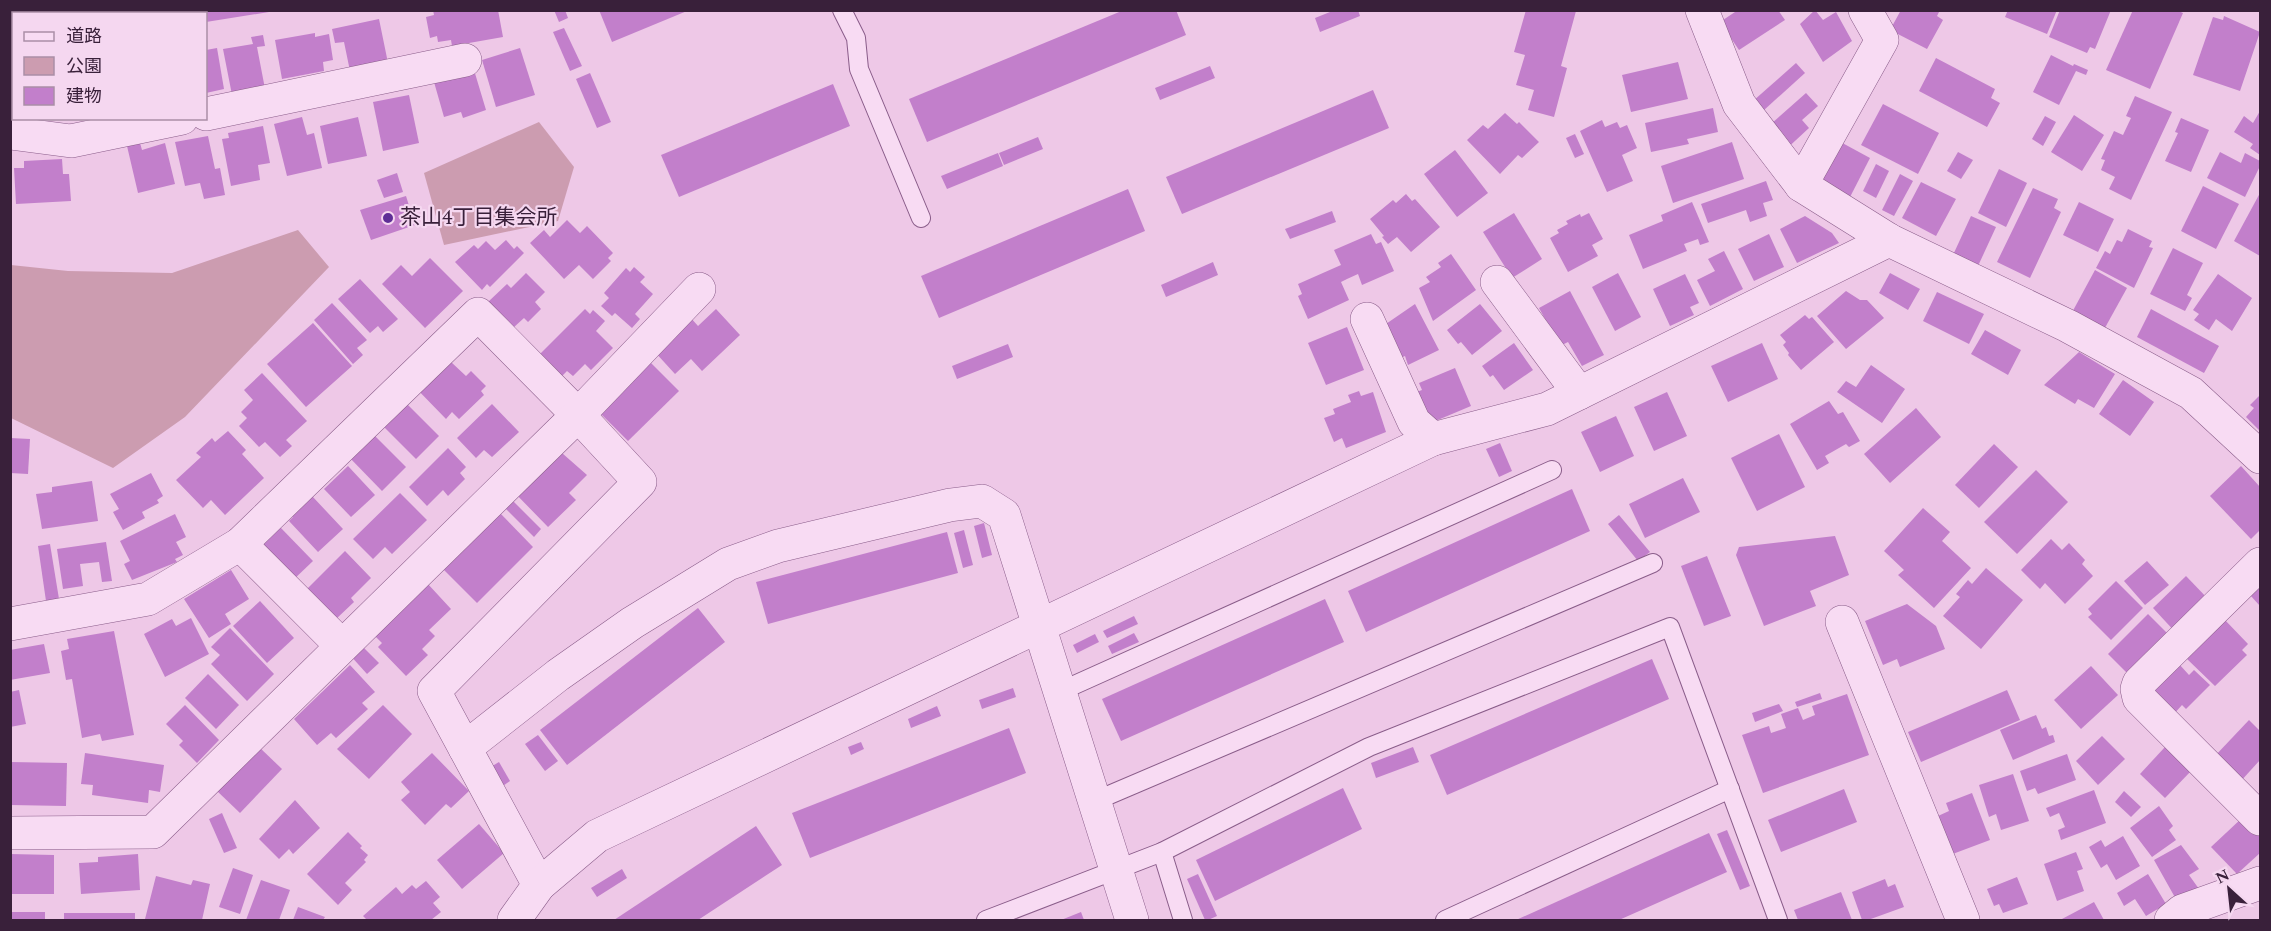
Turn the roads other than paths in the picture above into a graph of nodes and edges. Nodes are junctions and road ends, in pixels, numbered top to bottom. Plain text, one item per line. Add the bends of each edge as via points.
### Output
1 (842, 10) edge
2 (1702, 10) edge
3 (1864, 10) edge
4 (465, 60) dead end
5 (207, 114) edge
6 (172, 120) edge
7 (10, 133) edge
8 (1801, 184) junction
9 (921, 218) dead end
10 (1889, 240) junction
11 (1497, 282) dead end
12 (699, 289) dead end
13 (1367, 319) dead end
14 (1579, 393) junction
15 (578, 415) junction
16 (1433, 439) junction
17 (2260, 457) edge
18 (1552, 470) dead end
19 (240, 544) junction
20 (1653, 563) dead end
21 (2260, 564) edge
22 (1842, 622) dead end
23 (10, 624) edge
24 (1040, 627) junction
25 (342, 646) junction
26 (1061, 691) junction
27 (465, 748) junction
28 (1730, 789) junction
29 (1095, 801) junction
30 (2260, 819) edge
31 (10, 833) edge
32 (1162, 852) junction
33 (1116, 868) junction
34 (2260, 883) edge
35 (539, 885) junction
36 (514, 921) edge
37 (986, 921) edge
38 (1132, 921) edge
39 (1183, 921) edge
40 (1445, 921) edge
41 (1778, 921) edge
42 (1963, 921) edge
43 (2171, 921) edge

1 - 9 lane via 856,38 859,69
2 - 8 street via 1739,104
3 - 8 street via 1882,40
4 - 5 street
6 - 7 street via 71,141
8 - 10 street
10 - 14 street
10 - 17 street via 2068,326 2191,393
11 - 14 street
12 - 15 street
13 - 16 street via 1414,422
14 - 16 street via 1547,409
15 - 19 street via 478,314
15 - 25 street
15 - 27 street via 640,482 434,691
16 - 24 street
18 - 26 lane
19 - 23 street via 148,599
19 - 25 street
20 - 29 lane
21 - 30 street via 2137,689 2139,698
22 - 42 street
24 - 26 street
24 - 27 street via 1004,514 982,501 950,505 778,546 728,564 632,623
24 - 35 street via 597,836
25 - 31 street via 153,832
26 - 29 street
27 - 35 street
28 - 32 lane via 1670,627 1369,747
28 - 40 lane
28 - 41 lane
29 - 33 street
32 - 33 lane
32 - 39 lane
33 - 37 lane
33 - 38 street
34 - 43 street via 2182,911
35 - 36 street

